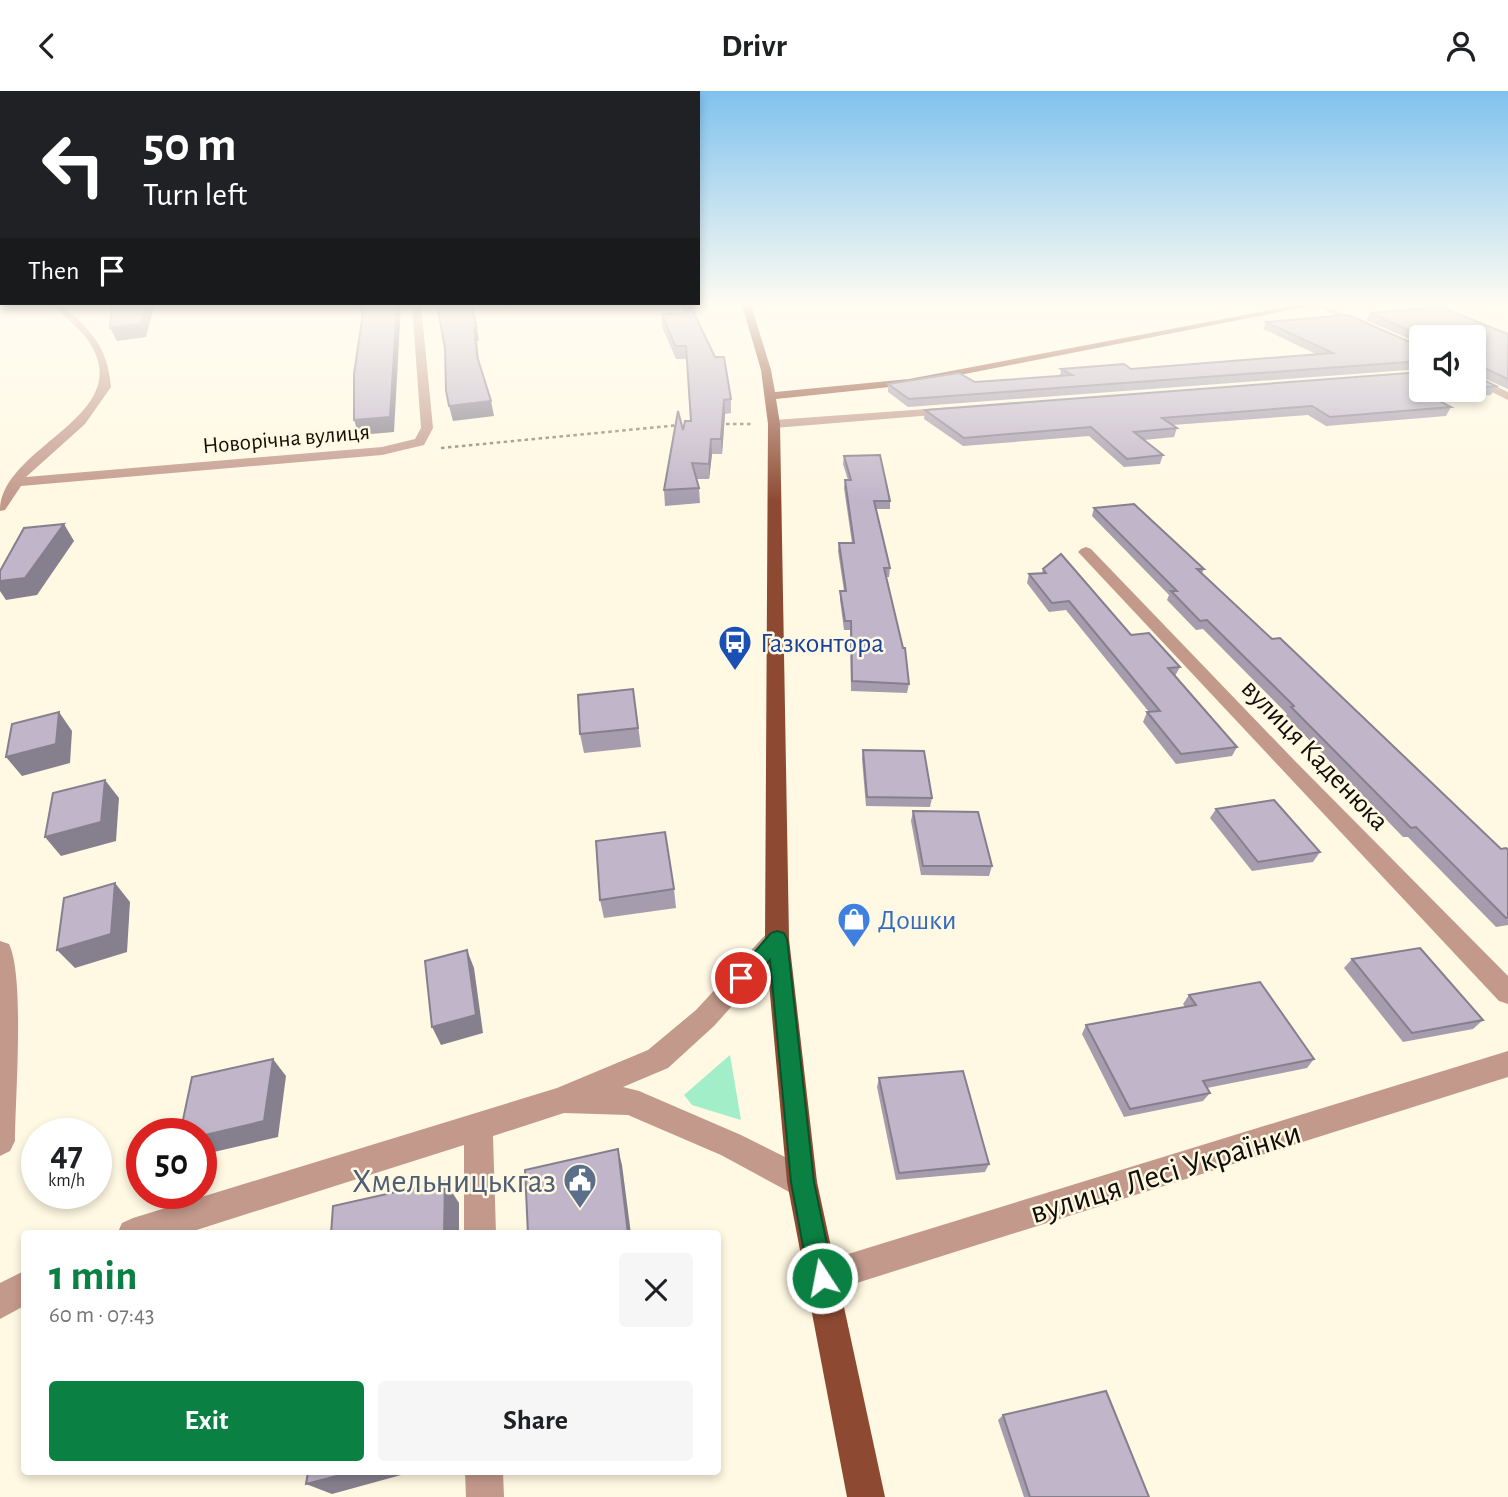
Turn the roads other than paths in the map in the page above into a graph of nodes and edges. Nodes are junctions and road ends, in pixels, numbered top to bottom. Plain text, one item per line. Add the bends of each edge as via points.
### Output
1 (104, 371) edge
2 (422, 371) edge
3 (766, 371) edge
4 (971, 371) edge
5 (1486, 385) edge
6 (770, 396) junction
7 (1508, 397) edge
8 (973, 410) edge
9 (775, 431) junction
10 (16, 482) junction
11 (0, 507) edge
12 (1086, 552) dead end
13 (777, 939) junction
14 (0, 950) edge
15 (1508, 993) edge
16 (1508, 1064) edge
17 (558, 1101) junction
18 (478, 1126) junction
19 (0, 1141) edge
20 (802, 1182) junction
21 (146, 1230) edge
22 (480, 1230) edge
23 (822, 1278) junction
24 (21, 1289) edge
25 (0, 1303) edge
26 (484, 1475) edge
27 (485, 1497) edge
28 (866, 1497) edge

1 - 10 street via 105,387 81,421
2 - 10 street, Новорічна вулиця via 427,428 420,442 382,451
3 - 6 main road
4 - 6 main road via 909,383
5 - 7 street
6 - 9 main road
8 - 9 street
9 - 13 main road
10 - 11 street
12 - 15 street, вулиця Каденюка
13 - 17 street via 705,1018 658,1059
13 - 20 main road
14 - 19 street via 4,999
16 - 23 street, вулиця Лесі Українки
17 - 18 street
17 - 20 street via 629,1101
18 - 21 street
18 - 22 street
20 - 23 main road
23 - 28 main road
24 - 25 street
26 - 27 street

